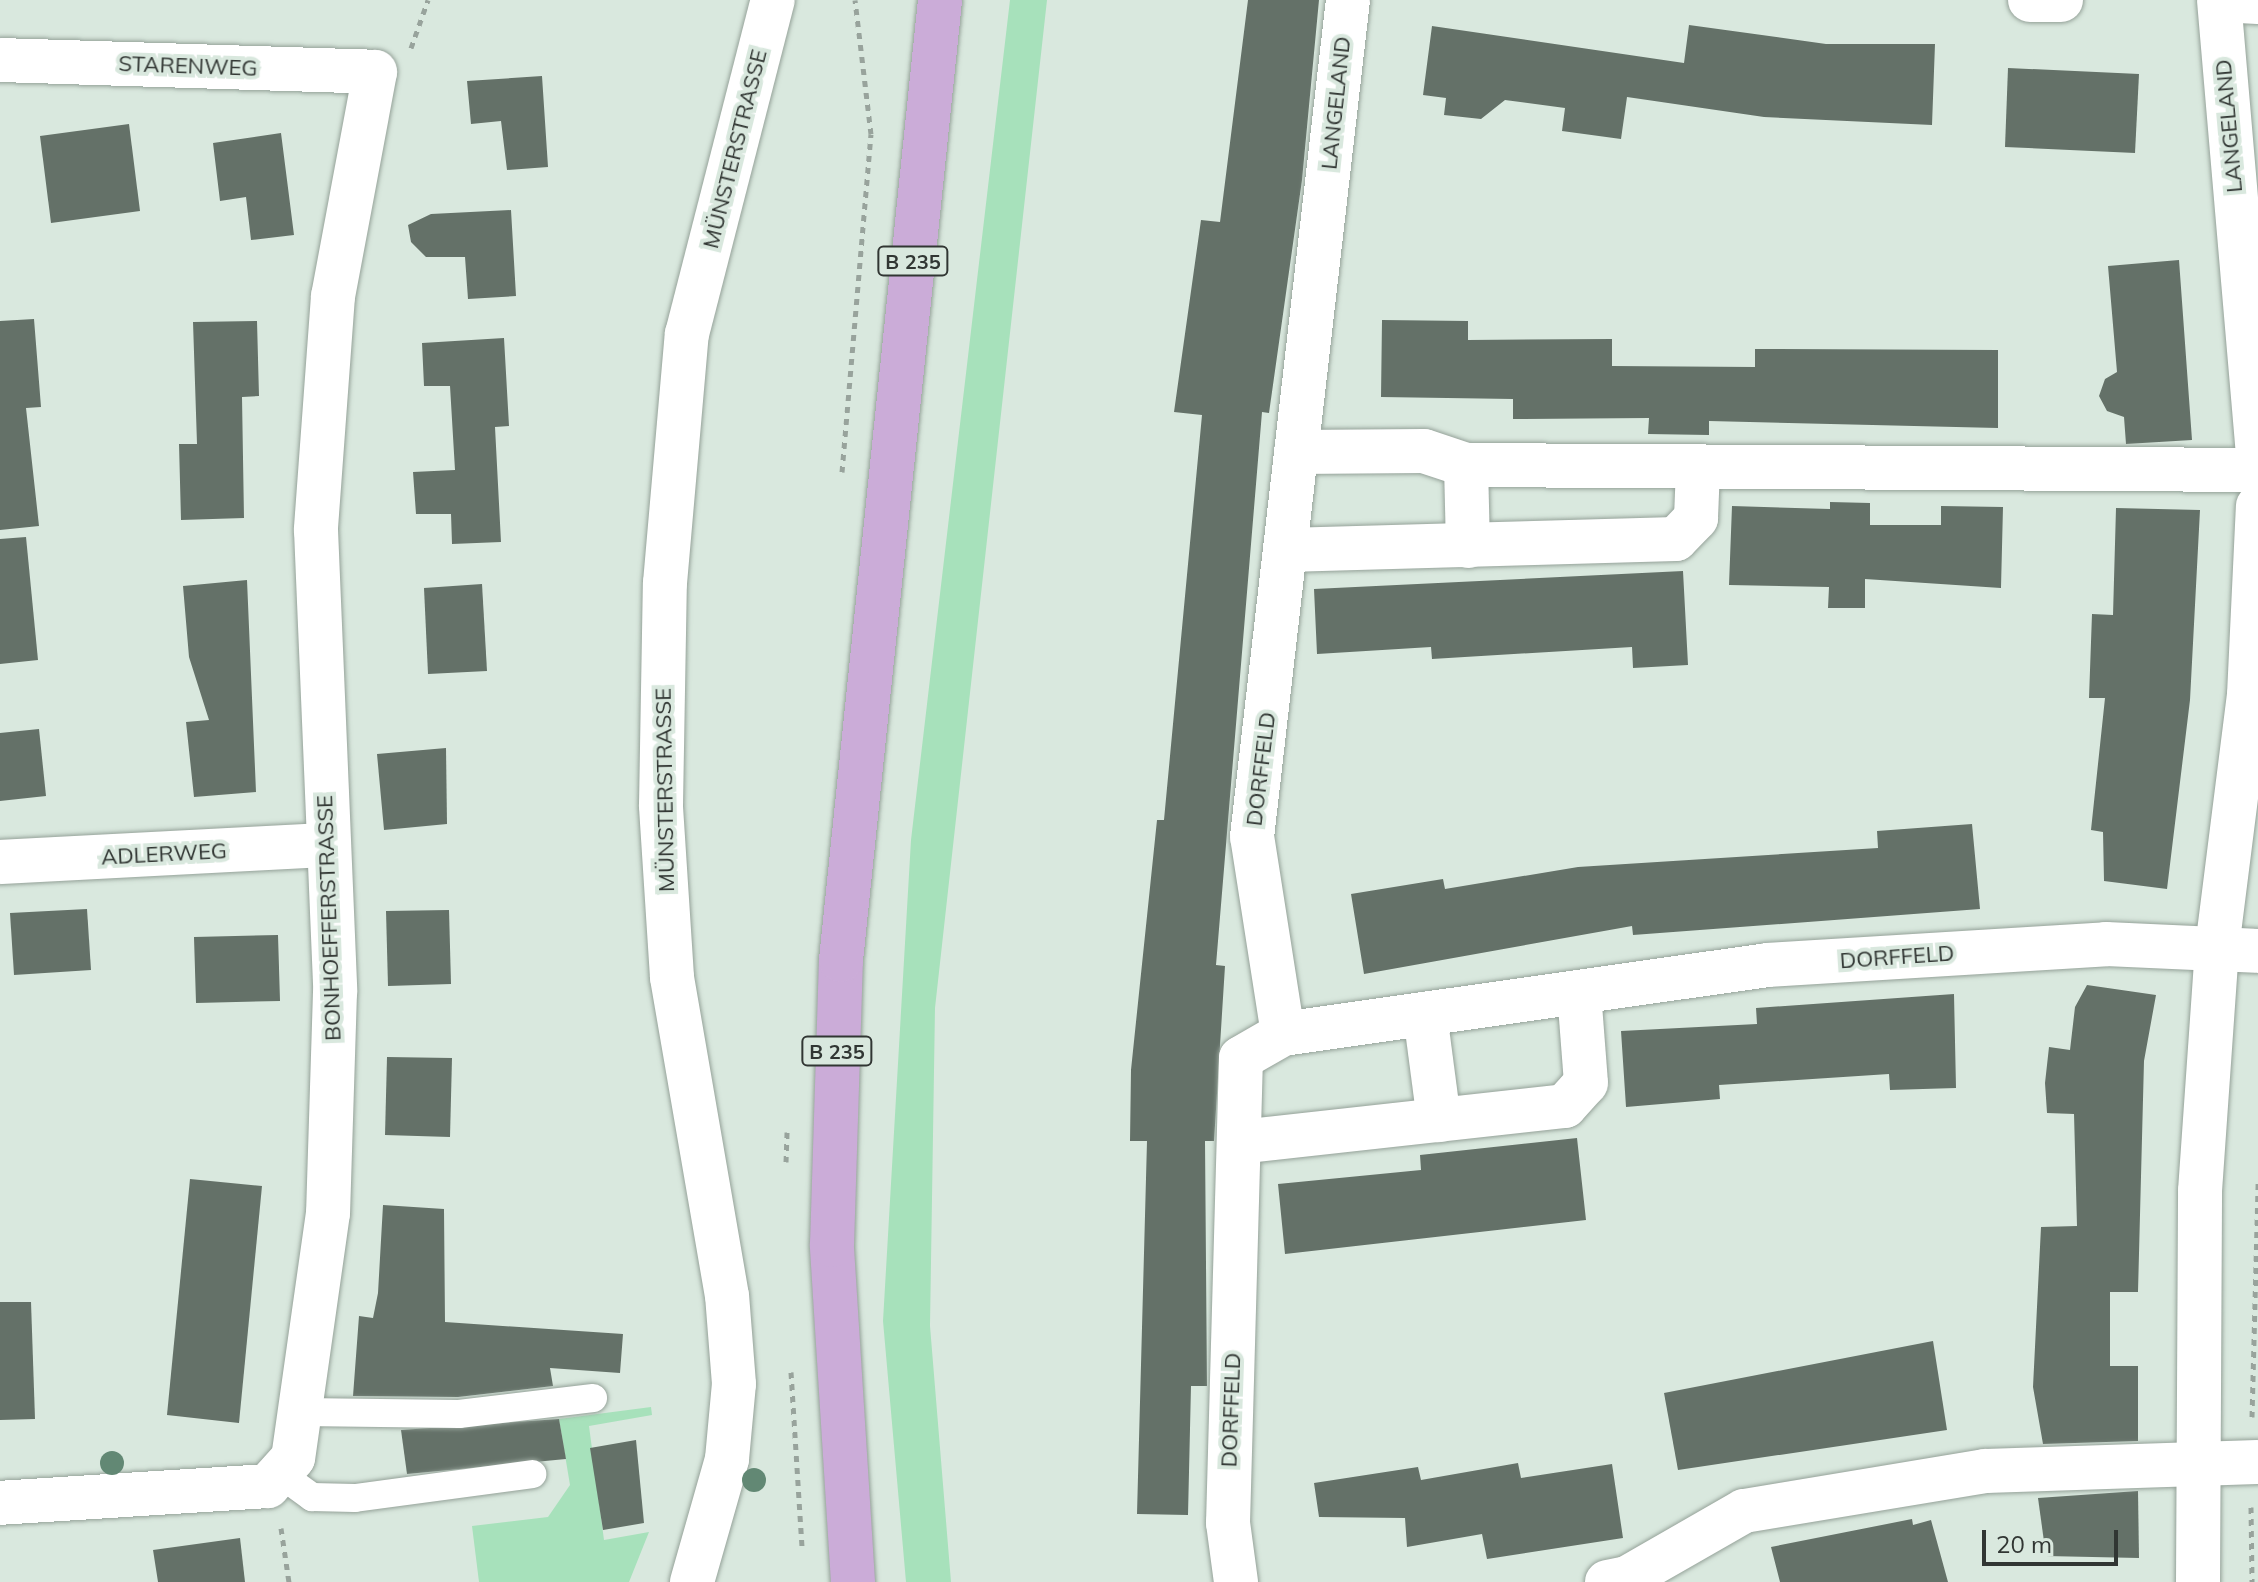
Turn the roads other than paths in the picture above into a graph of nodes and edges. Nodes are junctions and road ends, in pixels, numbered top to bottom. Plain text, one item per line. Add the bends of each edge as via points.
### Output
1 (773, 0) edge
2 (940, 0) edge
3 (1348, 0) edge
4 (2030, 0) edge
5 (2045, 0) edge
6 (2061, 0) edge
7 (2220, 0) edge
8 (2258, 2) edge
9 (0, 60) edge
10 (388, 65) joint
11 (1325, 206) joint
12 (2258, 451) edge
13 (1296, 452) junction
14 (1466, 465) junction
15 (1698, 469) junction
16 (2258, 470) edge
17 (2258, 506) edge
18 (1468, 546) junction
19 (1286, 550) junction
20 (327, 845) junction
21 (0, 862) edge
22 (2238, 949) edge
23 (1579, 992) junction
24 (1425, 1014) junction
25 (1283, 1034) junction
26 (1439, 1120) junction
27 (1239, 1142) junction
28 (593, 1398) dead end
29 (302, 1412) junction
30 (2254, 1462) edge
31 (2198, 1464) junction
32 (532, 1474) dead end
33 (280, 1494) junction
34 (0, 1503) edge
35 (692, 1582) edge
36 (853, 1582) edge
37 (1236, 1582) edge
38 (1607, 1582) edge
39 (2198, 1582) edge

1 - 35 street, MÜNSTERSTRASSE via 687,334 665,583 661,805 672,977 727,1296 734,1384 727,1459
2 - 36 main road, B 235 via 841,960 832,1245
3 - 11 street, LANGELAND
4 - 5 street
5 - 6 street
7 - 8 street, LANGELAND
7 - 12 street, LANGELAND
9 - 10 street, STARENWEG
10 - 20 street, BONHOEFFERSTRASSE via 333,296 316,530
11 - 13 street, DORFFELD
13 - 14 street via 1424,451
13 - 19 street, DORFFELD
14 - 15 street
14 - 18 street
15 - 16 street
15 - 18 street via 1696,518 1676,539
17 - 22 street
18 - 19 street
19 - 25 street, DORFFELD via 1252,837
20 - 21 street, ADLERWEG
20 - 29 street, BONHOEFFERSTRASSE via 335,992 328,1213
22 - 23 street, DORFFELD via 2106,944 1767,965
22 - 31 street via 2200,1191
23 - 24 street, DORFFELD
23 - 26 street via 1586,1083 1565,1106
24 - 25 street, DORFFELD
24 - 26 street
25 - 27 street, DORFFELD via 1241,1058
26 - 27 street
27 - 37 street, DORFFELD via 1228,1523
28 - 29 lane via 459,1414
29 - 33 street, BONHOEFFERSTRASSE
30 - 31 street
31 - 38 street via 1985,1471 1744,1511 1627,1578
31 - 39 street
32 - 33 lane via 355,1498
33 - 34 street via 234,1491

